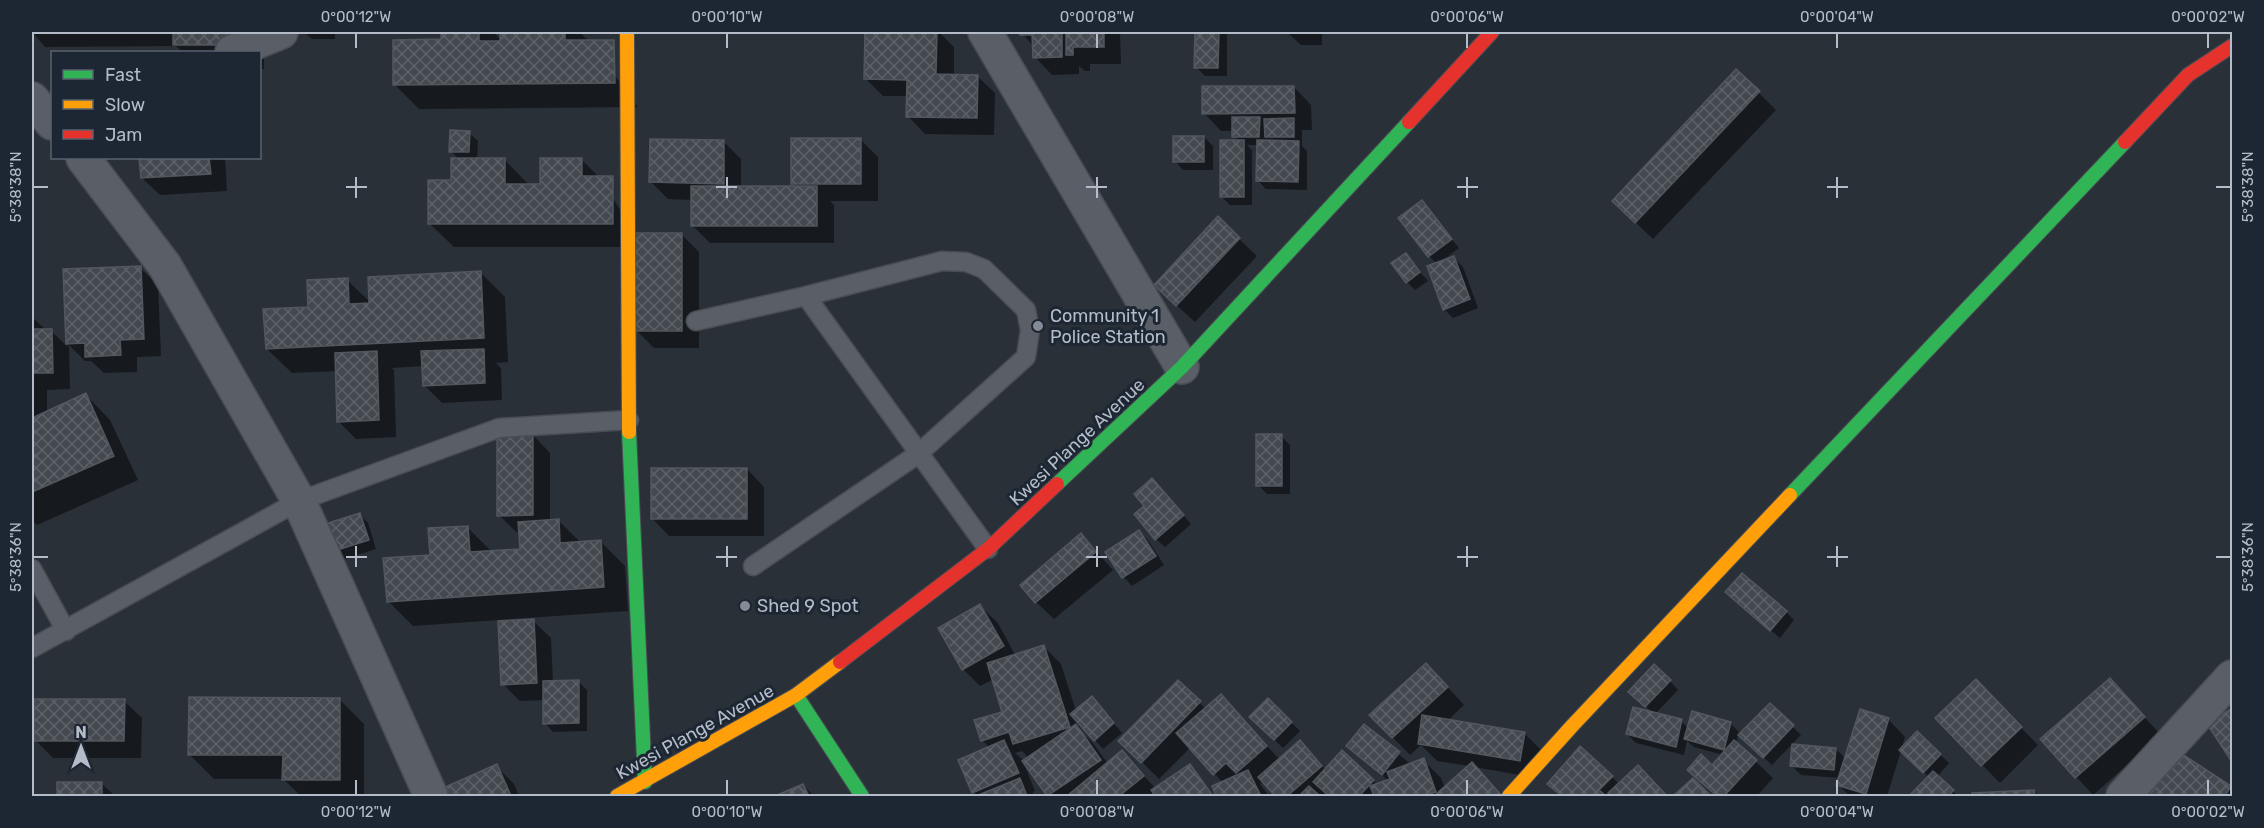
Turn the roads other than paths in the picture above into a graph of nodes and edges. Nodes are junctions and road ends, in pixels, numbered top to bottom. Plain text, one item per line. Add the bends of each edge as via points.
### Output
1 (281, 32) edge
2 (627, 32) edge
3 (985, 32) edge
4 (1492, 32) edge
5 (2232, 46) edge
6 (234, 51) edge
7 (32, 99) edge
8 (51, 122) edge
9 (83, 159) edge
10 (807, 296) junction
11 (696, 321) dead end
12 (1182, 367) junction
13 (629, 420) junction
14 (918, 454) junction
15 (299, 501) junction
16 (988, 549) junction
17 (753, 566) dead end
18 (32, 569) edge
19 (66, 631) junction
20 (32, 648) edge
21 (2232, 677) edge
22 (796, 695) junction
23 (645, 782) junction
24 (431, 796) edge
25 (618, 796) edge
26 (862, 796) edge
27 (1509, 796) edge
28 (2123, 796) edge

1 - 6 street
2 - 13 street
3 - 12 street
4 - 12 street, Kwesi Plange Avenue
5 - 27 street via 2188,75
7 - 8 street
9 - 15 street via 165,266
10 - 11 lane
10 - 14 lane
10 - 14 lane via 942,261 966,262 984,269 1026,310 1030,330 1026,357
12 - 16 street, Kwesi Plange Avenue
13 - 15 lane via 499,428
13 - 23 street
14 - 16 lane
14 - 17 lane
15 - 19 lane
15 - 24 street
16 - 22 street, Kwesi Plange Avenue
18 - 19 lane
19 - 20 lane
21 - 28 street
22 - 23 street, Kwesi Plange Avenue
22 - 26 street
23 - 25 street, Kwesi Plange Avenue

